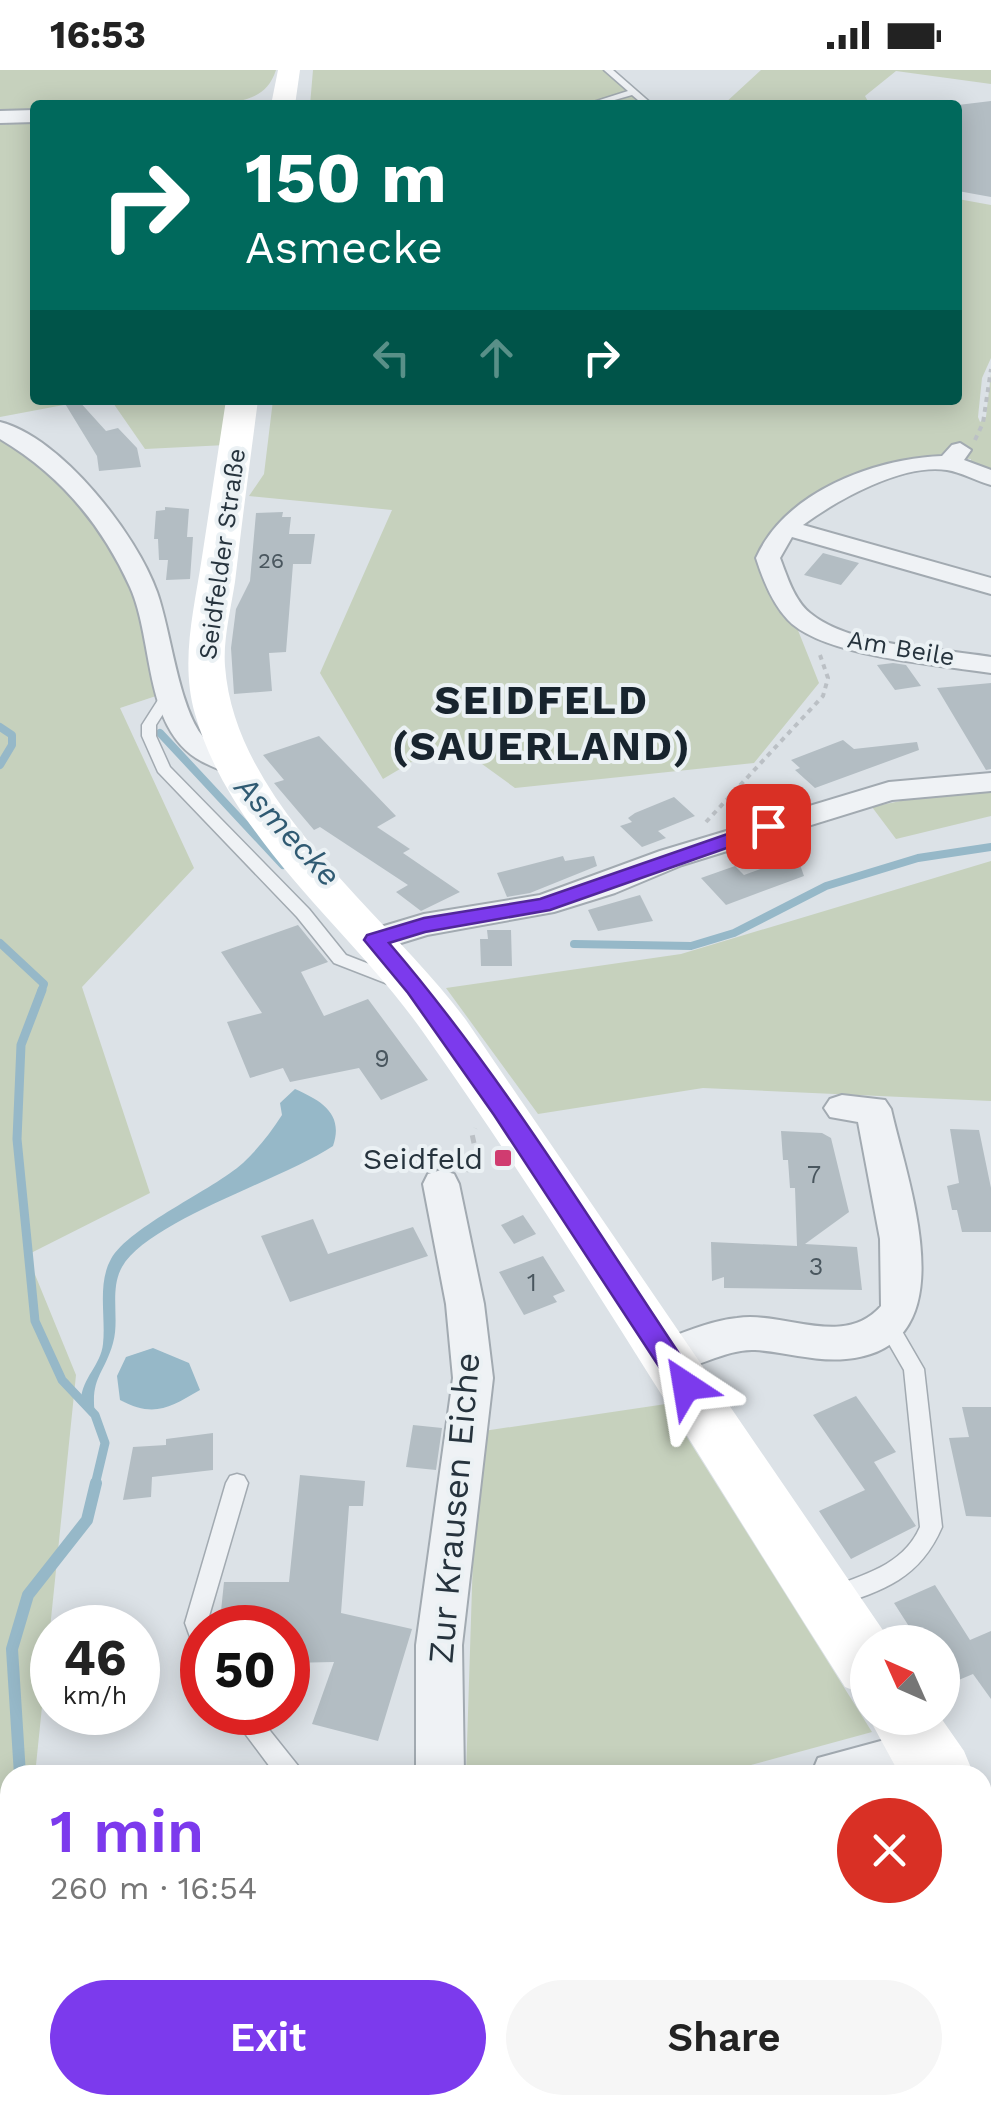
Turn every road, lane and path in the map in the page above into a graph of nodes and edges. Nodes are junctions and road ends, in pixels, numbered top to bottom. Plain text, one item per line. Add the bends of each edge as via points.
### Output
1 (289, 70) edge
2 (608, 70) edge
3 (634, 92) junction
4 (284, 100) edge
5 (606, 100) edge
6 (643, 100) edge
7 (30, 116) edge
8 (0, 117) edge
9 (991, 369) edge
10 (241, 405) edge
11 (0, 429) edge
12 (955, 456) junction
13 (991, 478) edge
14 (787, 528) junction
15 (991, 586) edge
16 (814, 628) junction
17 (991, 665) edge
18 (170, 692) junction
19 (233, 765) junction
20 (991, 782) edge
21 (672, 858) junction
22 (375, 940) junction
23 (416, 988) junction
24 (842, 1108) dead end
25 (440, 1184) dead end
26 (888, 1325) junction
27 (666, 1356) junction
28 (237, 1483) dead end
29 (824, 1598) junction
30 (201, 1605) edge
31 (850, 1638) edge
32 (259, 1735) edge
33 (922, 1748) edge
34 (283, 1765) edge
35 (440, 1765) edge
36 (867, 1765) edge

1 - 4 main road
2 - 3 lane
3 - 5 lane
3 - 6 lane
7 - 8 street
9 - 12 path via 980,432
10 - 19 main road, Seidfelder Straße via 205,664
11 - 18 street, Seidfelder Straße via 40,452 96,504 144,590
12 - 13 street
12 - 14 street via 867,478
14 - 15 street
14 - 16 street, Am Beile via 768,558 794,612
16 - 17 street, Am Beile
16 - 21 path via 828,678 823,696
18 - 19 street, Seidfelder Straße via 189,740
18 - 23 lane via 149,726 163,769 340,959
19 - 22 main road, Seidfelder Straße via 261,810
20 - 21 street via 889,791
21 - 22 street via 543,905
22 - 23 main road, Seidfelder Straße
23 - 27 main road, Seidfelder Straße
24 - 26 street via 874,1109 903,1287
25 - 35 street, Zur Krausen Eiche via 465,1304 472,1378 439,1645
26 - 27 street via 848,1343 732,1334
26 - 29 lane via 914,1368 931,1527 925,1547 907,1562
27 - 29 main road, Seidfelder Straße
28 - 30 lane
29 - 31 main road, Seidfelder Straße
32 - 34 lane
33 - 36 street

